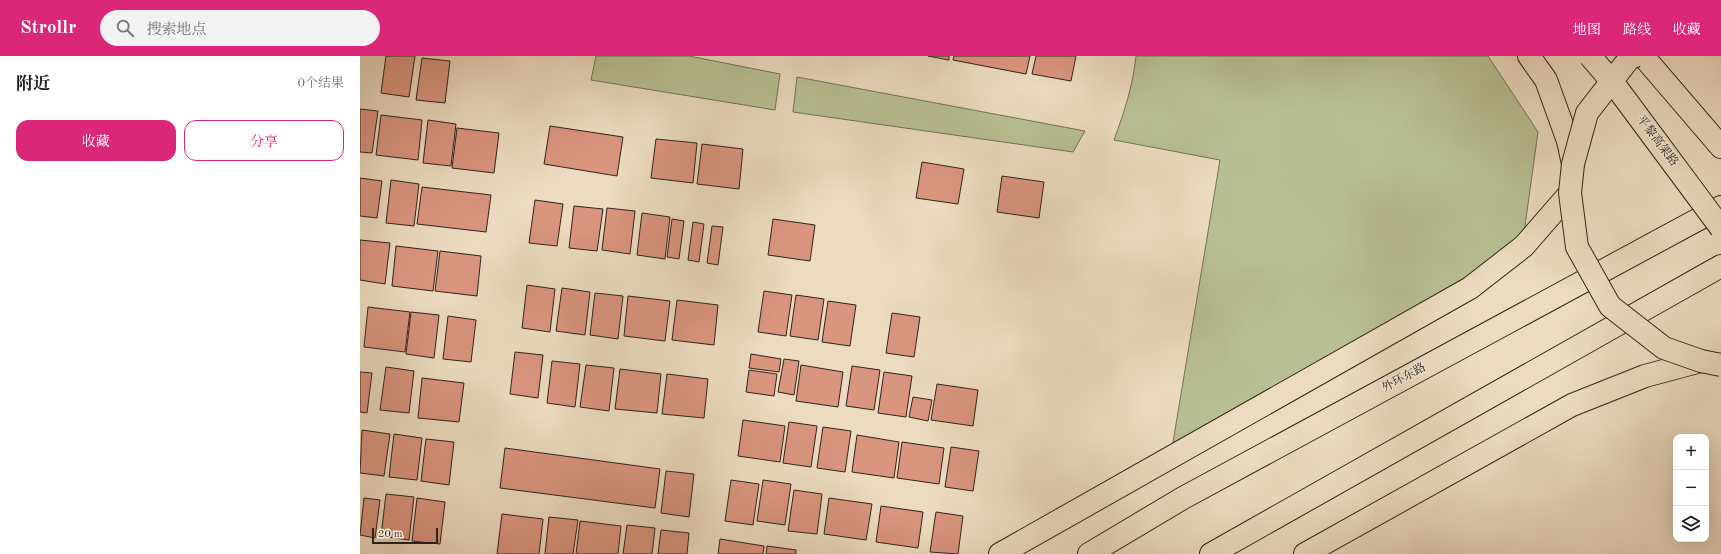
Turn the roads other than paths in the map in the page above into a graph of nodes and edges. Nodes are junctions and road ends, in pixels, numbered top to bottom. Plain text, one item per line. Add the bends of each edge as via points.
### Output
1 (1529, 56) edge
2 (1590, 56) edge
3 (1635, 56) edge
4 (1643, 56) edge
5 (1721, 147) edge
6 (1572, 164) junction
7 (1570, 194) junction
8 (1721, 207) edge
9 (1721, 228) edge
10 (1721, 266) edge
11 (1711, 363) edge
12 (1000, 554) edge
13 (1089, 554) edge
14 (1210, 554) edge
15 (1305, 554) edge

1 - 6 highway via 1546,80 1568,141
2 - 9 highway, 平黎高架路, bridge via 1614,84
3 - 6 highway, bridge via 1629,59 1587,113
4 - 5 highway
6 - 7 highway, bridge
7 - 11 highway, bridge via 1577,247 1610,306 1664,348
7 - 12 highway via 1524,246 1470,288
8 - 13 highway, 外环东路 via 1183,498
10 - 14 highway
11 - 15 highway via 1645,376 1572,404

